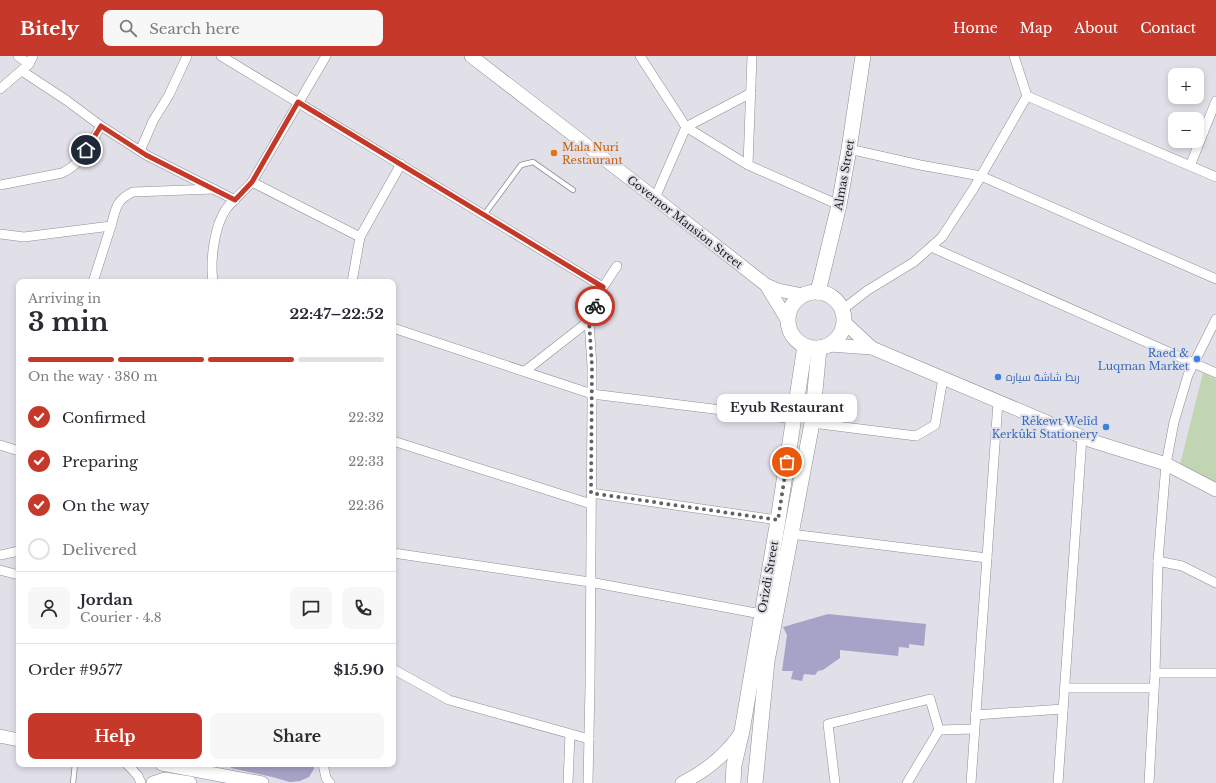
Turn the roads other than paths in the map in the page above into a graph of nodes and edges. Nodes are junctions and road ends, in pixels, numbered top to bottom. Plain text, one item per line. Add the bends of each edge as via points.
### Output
1 (18, 56) edge
2 (187, 56) edge
3 (221, 56) edge
4 (326, 56) edge
5 (471, 56) edge
6 (640, 56) edge
7 (752, 56) edge
8 (863, 56) edge
9 (1014, 56) edge
10 (31, 60) edge
11 (22, 71) junction
12 (0, 89) edge
13 (751, 94) junction
14 (1027, 96) junction
15 (298, 102) junction
16 (1216, 102) edge
17 (101, 126) junction
18 (686, 127) junction
19 (849, 149) junction
20 (140, 151) junction
21 (401, 164) junction
22 (748, 165) junction
23 (1190, 166) junction
24 (981, 176) junction
25 (1216, 177) edge
26 (252, 182) junction
27 (0, 185) edge
28 (214, 189) junction
29 (573, 190) dead end
30 (656, 198) junction
31 (235, 200) junction
32 (839, 205) junction
33 (484, 215) junction
34 (111, 226) junction
35 (0, 234) edge
36 (360, 238) junction
37 (931, 247) junction
38 (617, 266) dead end
39 (94, 279) edge
40 (213, 279) edge
41 (353, 279) edge
42 (1216, 279) edge
43 (766, 285) junction
44 (603, 287) junction
45 (818, 292) junction
46 (803, 295) junction
47 (843, 316) junction
48 (1216, 319) edge
49 (589, 321) junction
50 (788, 321) junction
51 (396, 329) edge
52 (818, 346) junction
53 (872, 348) junction
54 (1194, 363) junction
55 (525, 371) junction
56 (1216, 373) edge
57 (943, 378) junction
58 (592, 394) junction
59 (998, 402) junction
60 (794, 419) junction
61 (812, 423) junction
62 (1082, 437) junction
63 (396, 442) edge
64 (0, 445) edge
65 (16, 450) edge
66 (1166, 464) junction
67 (1216, 490) edge
68 (591, 493) junction
69 (591, 504) junction
70 (778, 520) junction
71 (791, 534) junction
72 (16, 552) edge
73 (396, 553) edge
74 (0, 555) edge
75 (987, 558) junction
76 (1158, 561) junction
77 (0, 570) edge
78 (16, 574) edge
79 (590, 582) junction
80 (1216, 583) edge
81 (761, 614) junction
82 (396, 671) edge
83 (1155, 673) junction
84 (1216, 673) edge
85 (1065, 688) junction
86 (1154, 688) junction
87 (1063, 709) junction
88 (975, 715) junction
89 (974, 729) junction
90 (939, 730) junction
91 (742, 731) junction
92 (570, 734) junction
93 (0, 736) edge
94 (16, 739) edge
95 (589, 739) junction
96 (75, 767) edge
97 (130, 767) edge
98 (178, 767) edge
99 (324, 767) edge
100 (73, 783) edge
101 (141, 783) edge
102 (153, 783) edge
103 (190, 783) edge
104 (262, 783) edge
105 (330, 783) edge
106 (568, 783) edge
107 (588, 783) edge
108 (682, 783) edge
109 (732, 783) edge
110 (754, 783) edge
111 (835, 783) edge
112 (907, 783) edge
113 (971, 783) edge
114 (1058, 783) edge
115 (1148, 783) edge

1 - 10 street
2 - 20 street
3 - 15 street
4 - 15 street
5 - 30 main road, Governor Mansion Street
6 - 18 street
7 - 13 street
8 - 19 main road, Almas Street
9 - 14 street
10 - 11 street
11 - 12 street
11 - 17 street
13 - 18 street
13 - 22 street
14 - 23 street
14 - 24 street
15 - 21 street
15 - 26 street
16 - 23 street
17 - 20 street
17 - 27 street via 71,169
18 - 22 street
18 - 30 street
19 - 24 street
19 - 32 main road, Almas Street
20 - 28 street
21 - 33 street
21 - 36 street
22 - 32 street
23 - 25 street
24 - 37 street via 942,237
24 - 42 street
26 - 31 street
26 - 36 street
28 - 31 street
28 - 34 street via 133,192 118,203
29 - 33 lane via 534,162 528,162 521,165
30 - 43 main road, Governor Mansion Street
31 - 40 street via 226,210 217,230
32 - 45 main road, Almas Street
33 - 44 street
34 - 35 street via 24,237
34 - 39 street
36 - 41 street
37 - 47 street via 914,262 868,290
37 - 54 street
38 - 44 street
43 - 46 main road, Governor Mansion Street
43 - 50 main road, Governor Mansion Street
44 - 49 street
45 - 46 main road
45 - 47 main road via 830,296 839,305
46 - 50 main road via 792,306
47 - 52 main road via 838,338
47 - 53 main road
48 - 54 street
49 - 55 street
49 - 58 street
50 - 52 main road via 789,329 798,342
51 - 55 street
52 - 53 main road
52 - 60 main road, Orizdi Street
52 - 61 main road, Orizdi Street
53 - 57 main road
54 - 56 street
54 - 66 street via 1174,422
55 - 58 street
57 - 59 main road
57 - 61 street via 935,425 916,436
58 - 60 street
58 - 68 street
59 - 62 main road
59 - 75 street
60 - 70 main road, Orizdi Street
61 - 71 main road, Orizdi Street
62 - 66 main road
62 - 85 street
63 - 69 street
64 - 65 street
66 - 67 main road
66 - 76 street
68 - 69 street
68 - 70 street
69 - 79 street
70 - 81 main road, Orizdi Street
71 - 75 street
71 - 110 main road, Orizdi Street via 767,661
72 - 74 street
73 - 79 street
75 - 88 street
76 - 80 street via 1182,566
76 - 83 street
77 - 78 street
79 - 81 street
79 - 95 street
81 - 91 main road, Orizdi Street
82 - 92 street via 450,700
83 - 84 street
83 - 86 street
85 - 86 street
85 - 87 street
86 - 115 street
87 - 88 street
87 - 114 street
88 - 89 street
89 - 90 street
89 - 113 street
90 - 111 street via 930,699 828,724
90 - 112 street
91 - 108 main road via 722,757 709,768
91 - 109 main road, Orizdi Street
92 - 95 street
92 - 106 street
93 - 94 main road
95 - 107 street
96 - 100 lane
97 - 101 street
98 - 104 main road
99 - 105 street
102 - 103 main road via 165,779

